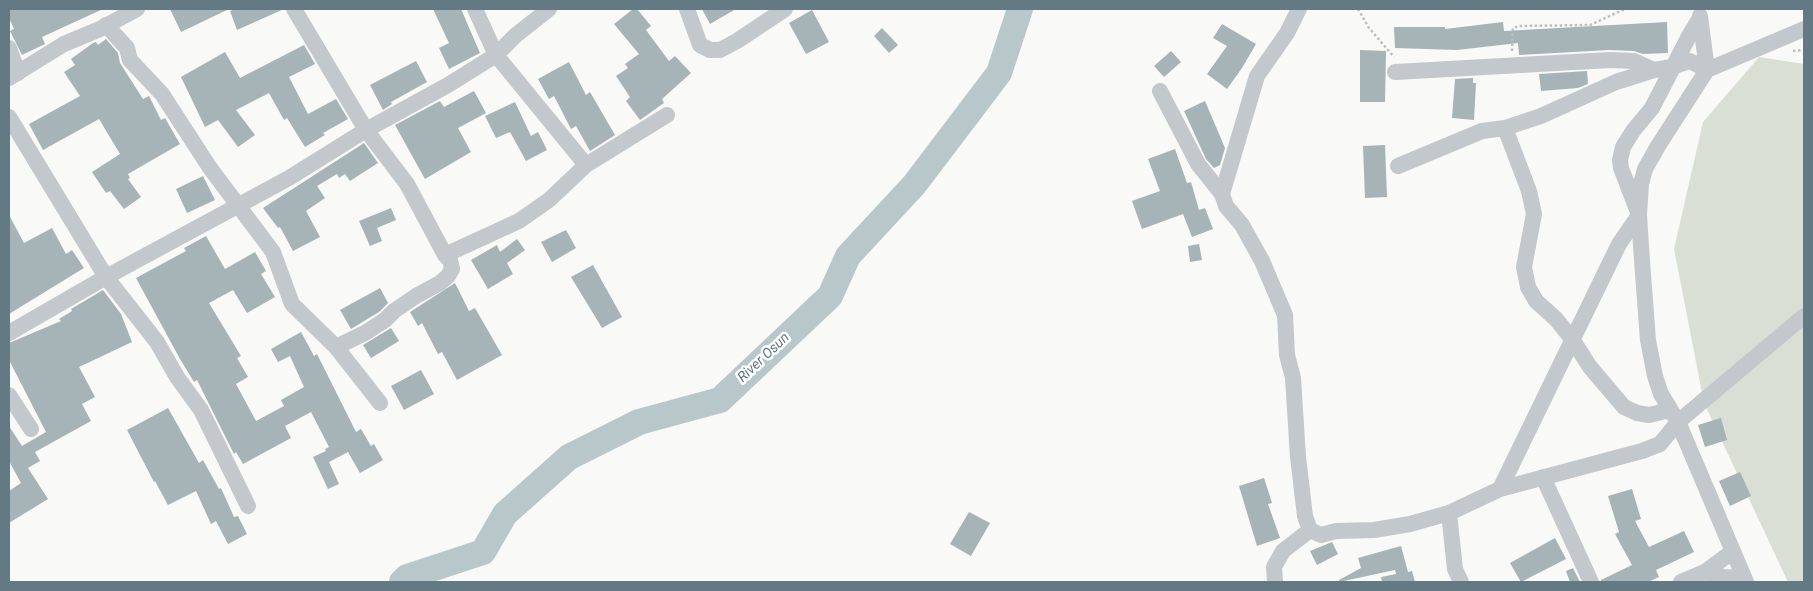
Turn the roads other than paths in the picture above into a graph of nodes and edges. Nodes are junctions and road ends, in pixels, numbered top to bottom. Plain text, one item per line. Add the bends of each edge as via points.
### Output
1 (137, 9) edge
2 (294, 9) edge
3 (475, 9) edge
4 (549, 9) edge
5 (686, 9) edge
6 (785, 9) edge
7 (1299, 9) edge
8 (1700, 14) edge
9 (106, 25) junction
10 (1804, 29) edge
11 (9, 48) edge
12 (496, 55) junction
13 (1672, 67) junction
14 (1654, 70) junction
15 (1707, 70) junction
16 (1395, 72) road end
17 (13, 75) edge
18 (1160, 91) dead end
19 (1688, 99) junction
20 (1652, 108) junction
21 (667, 115) dead end
22 (9, 117) edge
23 (1505, 128) junction
24 (366, 130) junction
25 (586, 166) junction
26 (1398, 166) dead end
27 (1222, 194) junction
28 (236, 206) junction
29 (1639, 215) junction
30 (445, 255) junction
31 (106, 277) junction
32 (1804, 316) edge
33 (9, 333) edge
34 (1572, 339) junction
35 (336, 347) junction
36 (9, 395) edge
37 (380, 403) dead end
38 (1674, 416) junction
39 (30, 429) dead end
40 (1543, 477) junction
41 (1500, 489) junction
42 (248, 506) dead end
43 (1448, 513) junction
44 (1310, 530) junction
45 (1732, 552) junction
46 (1706, 572) junction
47 (1745, 580) edge
48 (1275, 582) edge
49 (1461, 582) edge
50 (1591, 582) edge
51 (1681, 582) edge

1 - 9 street
2 - 24 street
3 - 12 street
4 - 12 street
5 - 6 street via 700,45 710,50 720,50 738,41
7 - 27 street via 1288,33 1257,76
8 - 13 street
8 - 15 street
9 - 17 street via 64,44
9 - 28 street via 127,48 130,60 162,94
10 - 15 street
11 - 17 street
12 - 24 street
12 - 25 street
13 - 14 street
13 - 15 street via 1690,61
13 - 20 street
14 - 16 street via 1634,61 1610,60
14 - 23 street via 1616,82 1541,116
15 - 19 street
18 - 27 street via 1198,164
19 - 20 street
19 - 29 street via 1645,169 1640,184
20 - 29 street via 1623,147 1620,160
21 - 25 street
22 - 31 street
23 - 26 street via 1482,131
23 - 34 street via 1529,191 1534,214 1524,268 1528,287 1536,301
24 - 28 street via 289,178
24 - 30 street via 407,184
25 - 30 street via 549,200 519,221
27 - 44 street via 1226,206 1242,225 1262,261 1285,315 1299,467 1305,516
28 - 31 street
28 - 35 street via 273,252 292,304
29 - 34 street via 1619,244
29 - 38 street via 1648,340 1655,376
30 - 35 street via 452,269 448,276 365,333
31 - 33 street
31 - 42 street via 157,342 201,410
32 - 38 street
34 - 38 street via 1590,367 1624,407 1637,413
34 - 41 street
35 - 37 street
36 - 39 street
38 - 40 street via 1660,444 1642,452
38 - 45 street
40 - 41 street
40 - 50 street
41 - 43 street
43 - 44 street via 1374,530 1320,534
43 - 49 street via 1455,569
44 - 48 street via 1283,551 1274,567
45 - 46 street
45 - 47 street
46 - 47 street
46 - 51 street

